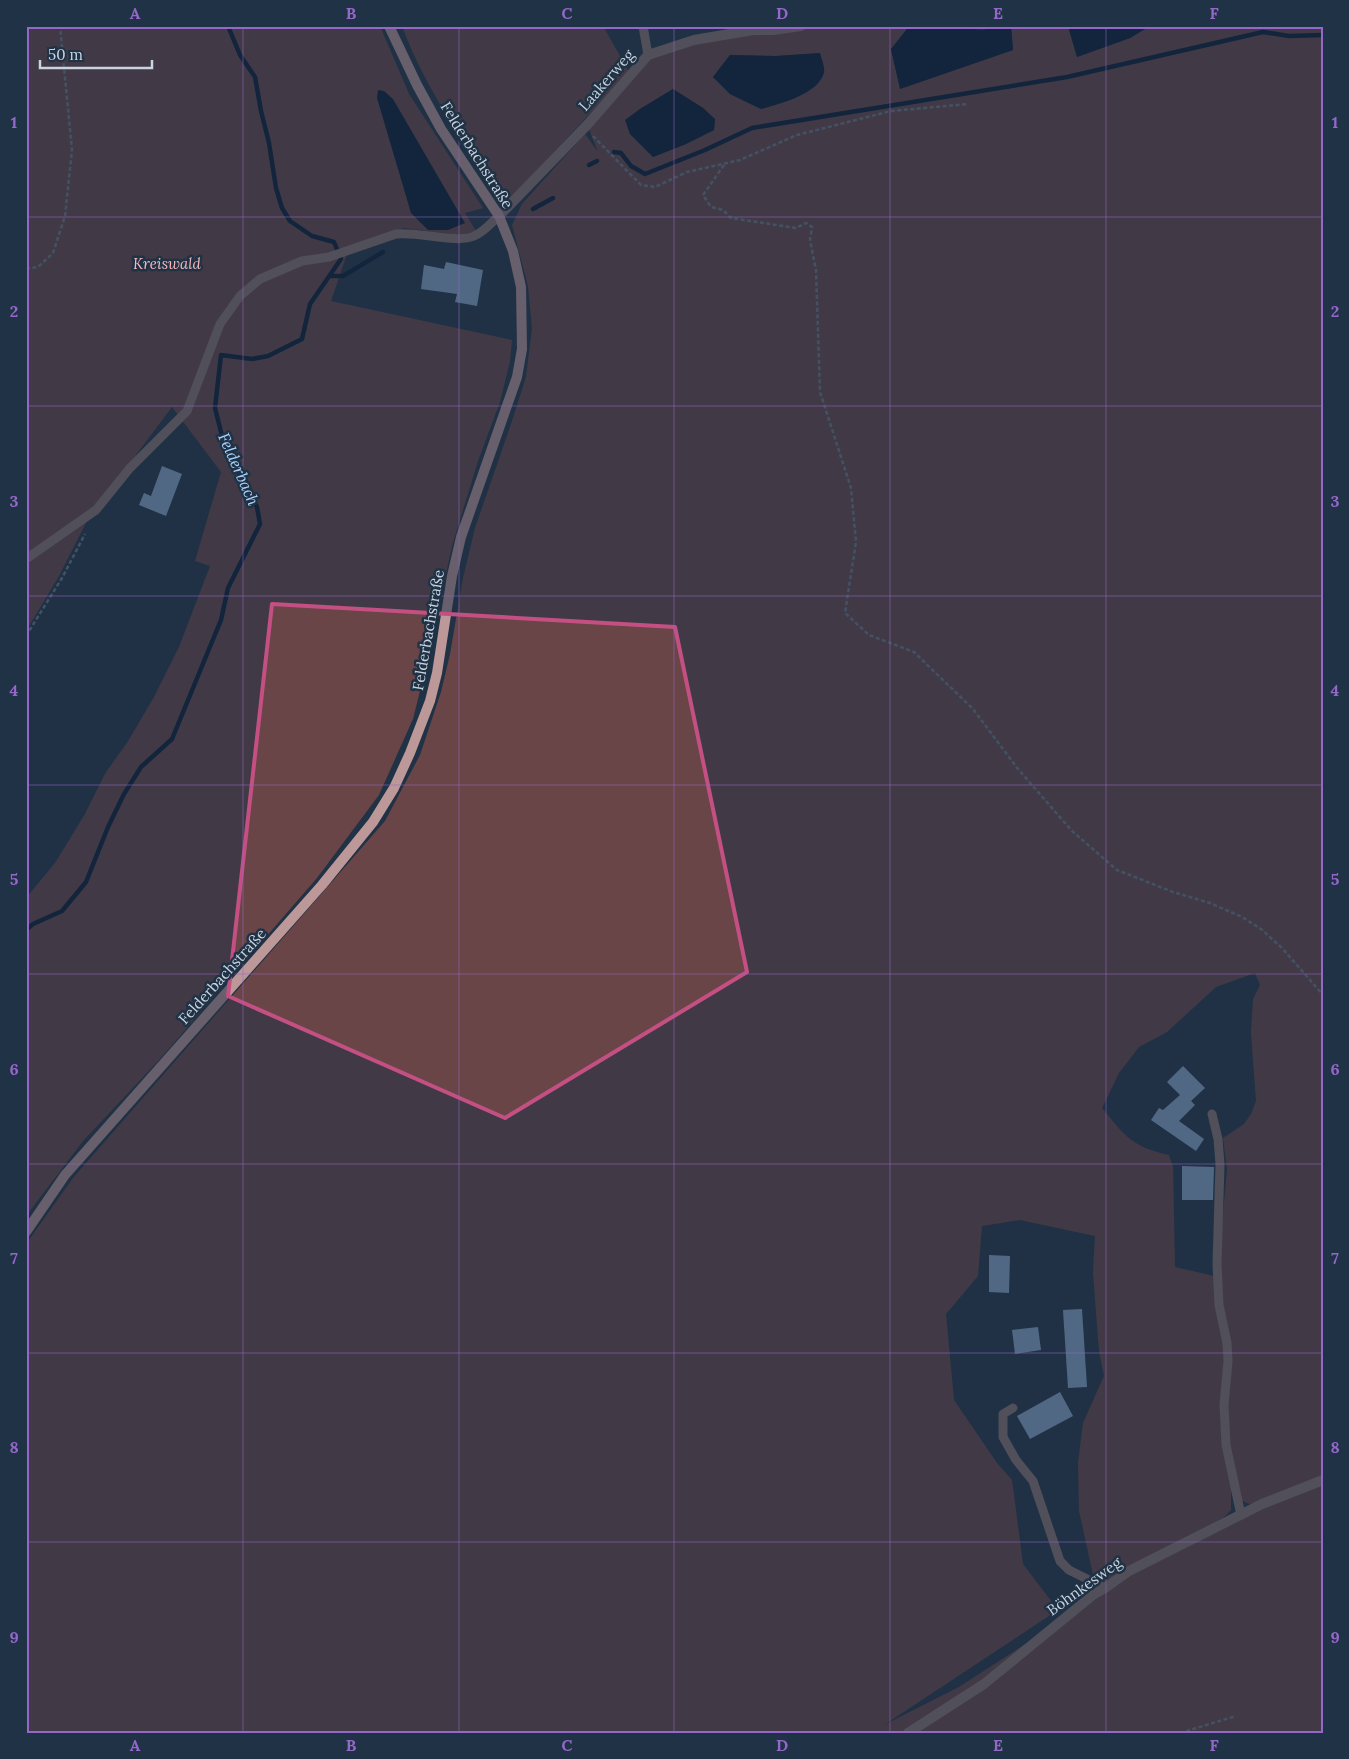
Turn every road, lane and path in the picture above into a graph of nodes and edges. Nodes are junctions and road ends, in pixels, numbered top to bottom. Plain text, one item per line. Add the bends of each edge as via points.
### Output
1 (60, 26) edge
2 (389, 26) edge
3 (644, 26) edge
4 (801, 26) edge
5 (648, 55) junction
6 (968, 104) dead end
7 (585, 127) junction
8 (724, 165) junction
9 (499, 216) junction
10 (26, 270) edge
11 (96, 510) junction
12 (26, 559) edge
13 (26, 636) edge
14 (1323, 995) edge
15 (1212, 1114) dead end
16 (26, 1232) edge
17 (1013, 1408) dead end
18 (1323, 1480) edge
19 (1241, 1515) junction
20 (1105, 1588) junction
21 (1236, 1716) dead end
22 (908, 1733) edge
23 (1180, 1733) edge

1 - 10 path via 72,150 65,216 53,254 38,267
2 - 9 street, Felderbachstraße via 441,130
3 - 5 lane
4 - 5 street, Laakerweg via 694,40
5 - 7 street, Laakerweg
6 - 8 path via 891,111 796,135
7 - 8 path via 642,185 655,187 687,172
7 - 9 street, Laakerweg
8 - 14 path via 703,195 711,207 723,210 732,218 796,228 806,223 812,227 810,240 816,270 820,392 851,488 856,542 845,613 869,635 914,652 973,709 1018,770 1072,830 1117,870 1242,917 1282,948
9 - 11 lane via 474,236 396,234 329,257 302,261 260,279 240,296 220,324 187,411 130,468
9 - 16 street, Felderbachstraße via 513,251 521,287 522,349 517,377 461,537 430,701 394,788 373,822 322,885 65,1175
11 - 12 lane
11 - 13 path via 62,578
15 - 19 lane via 1220,1164 1217,1264 1228,1361 1224,1405 1226,1445
17 - 20 lane via 1003,1414 1003,1437 1033,1481 1060,1562 1068,1570
18 - 19 street, Böhnkesweg
19 - 20 street, Böhnkesweg via 1129,1571
20 - 22 street, Böhnkesweg via 984,1684
21 - 23 path

